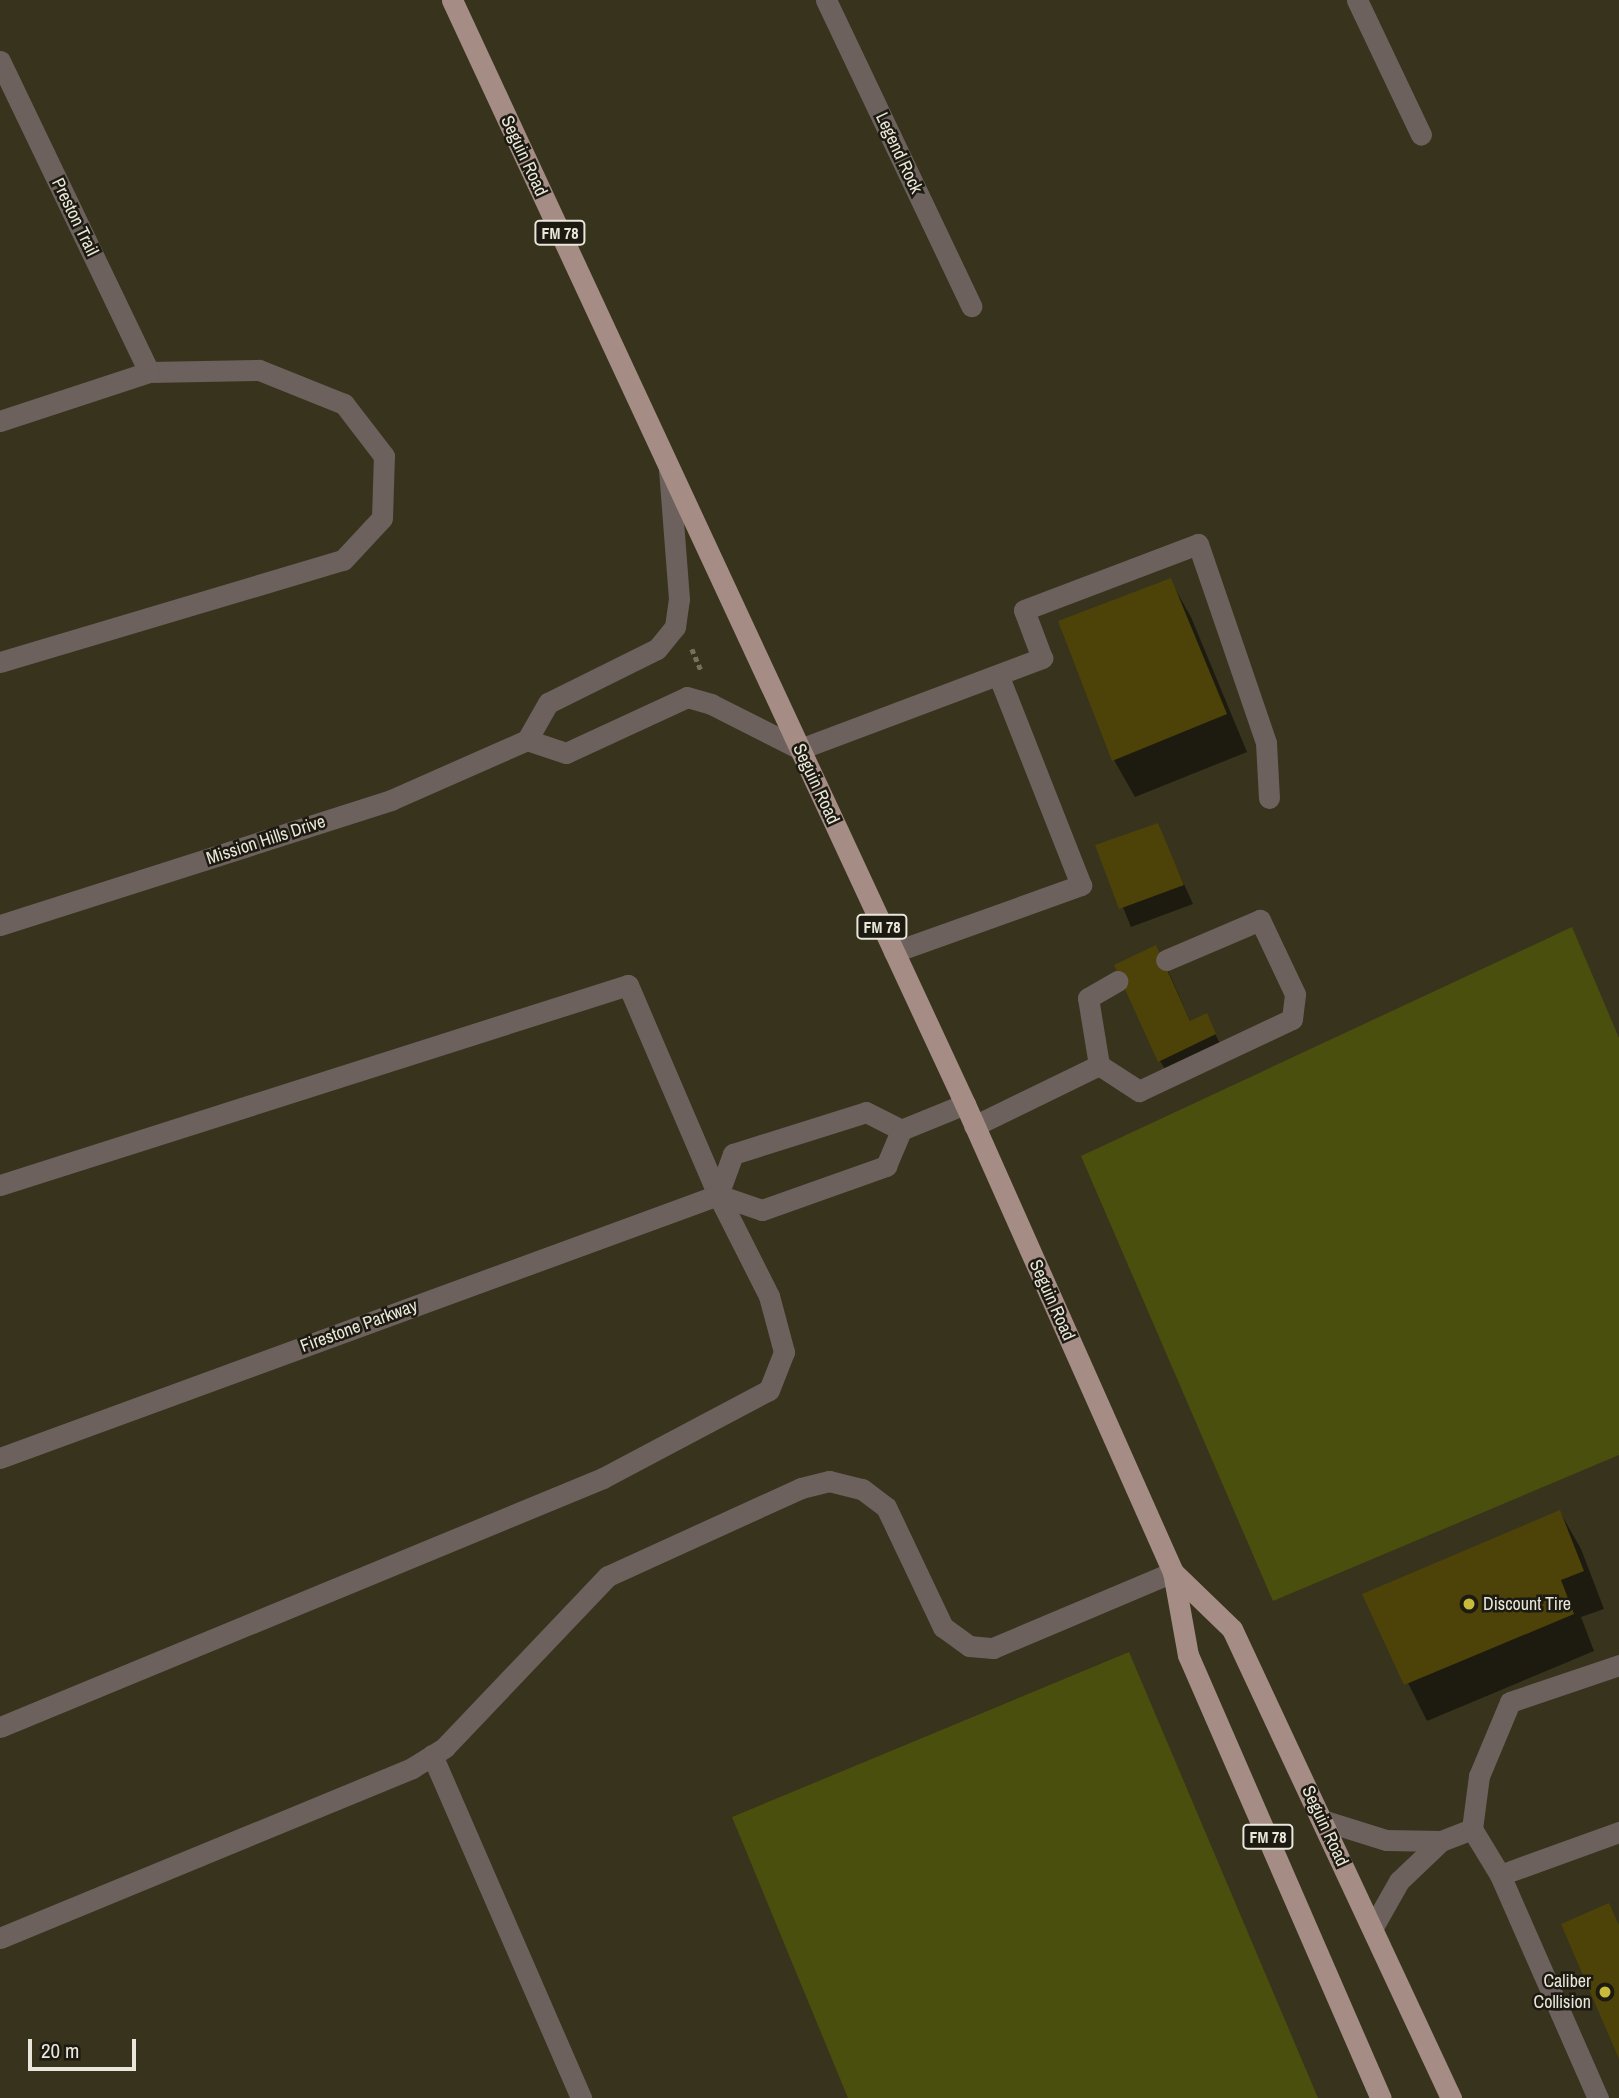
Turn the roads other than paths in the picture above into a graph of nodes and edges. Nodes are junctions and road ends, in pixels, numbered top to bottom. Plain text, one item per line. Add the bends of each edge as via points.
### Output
1 (452, 0) edge
2 (826, 0) edge
3 (1357, 0) edge
4 (0, 61) edge
5 (1421, 135) dead end
6 (971, 306) dead end
7 (149, 372) junction
8 (0, 421) edge
9 (668, 466) junction
10 (0, 662) edge
11 (999, 677) junction
12 (527, 740) junction
13 (800, 749) junction
14 (1269, 798) dead end
15 (0, 926) edge
16 (894, 952) junction
17 (1166, 960) dead end
18 (1117, 981) dead end
19 (1099, 1065) junction
20 (964, 1104) junction
21 (974, 1126) junction
22 (901, 1130) junction
23 (0, 1185) edge
24 (718, 1195) junction
25 (0, 1458) edge
26 (1173, 1572) junction
27 (1619, 1665) edge
28 (0, 1727) edge
29 (432, 1755) junction
30 (1322, 1820) junction
31 (1472, 1829) junction
32 (1619, 1832) edge
33 (1441, 1841) junction
34 (1500, 1874) junction
35 (1373, 1927) junction
36 (0, 1938) edge
37 (581, 2098) edge
38 (1381, 2098) edge
39 (1451, 2098) edge
40 (1598, 2098) edge

1 - 9 main road, Seguin Road / FM 78
2 - 6 street, Legend Rock
3 - 5 street
4 - 7 street, Preston Trail
7 - 8 street
7 - 10 street via 259,370 344,404 384,456 382,518 343,560
9 - 12 street via 679,599 675,627 657,649 548,703
9 - 13 main road, Seguin Road / FM 78
11 - 13 street
11 - 14 street via 1042,658 1024,610 1198,544 1266,743
11 - 16 street via 1081,885
12 - 13 street via 566,753 687,697 711,704
12 - 15 street, Mission Hills Drive via 391,800
13 - 16 main road, Seguin Road / FM 78
16 - 20 main road, Seguin Road / FM 78
17 - 19 street via 1259,920 1295,994 1292,1019 1139,1091
18 - 19 street via 1088,998
19 - 21 street
20 - 21 main road, Seguin Road / FM 78
20 - 22 street
21 - 26 main road, Seguin Road / FM 78
22 - 24 street via 886,1166 762,1210
22 - 24 street via 866,1112 733,1154
23 - 24 street via 628,985
24 - 25 street, Firestone Parkway
24 - 28 street via 769,1297 784,1352 769,1390 603,1478
26 - 29 street via 993,1648 969,1646 943,1627 886,1507 862,1489 829,1481 802,1488 608,1576
26 - 30 main road, Seguin Road / FM 78 via 1232,1629
26 - 38 main road, Seguin Road / FM 78 via 1188,1655
27 - 31 street via 1510,1702 1479,1776
29 - 36 street via 412,1768
29 - 37 street
30 - 33 street via 1386,1840
30 - 35 main road, Seguin Road / FM 78
31 - 33 street
31 - 34 street
32 - 34 street
33 - 35 street via 1399,1881
34 - 40 street
35 - 39 main road, Seguin Road / FM 78

